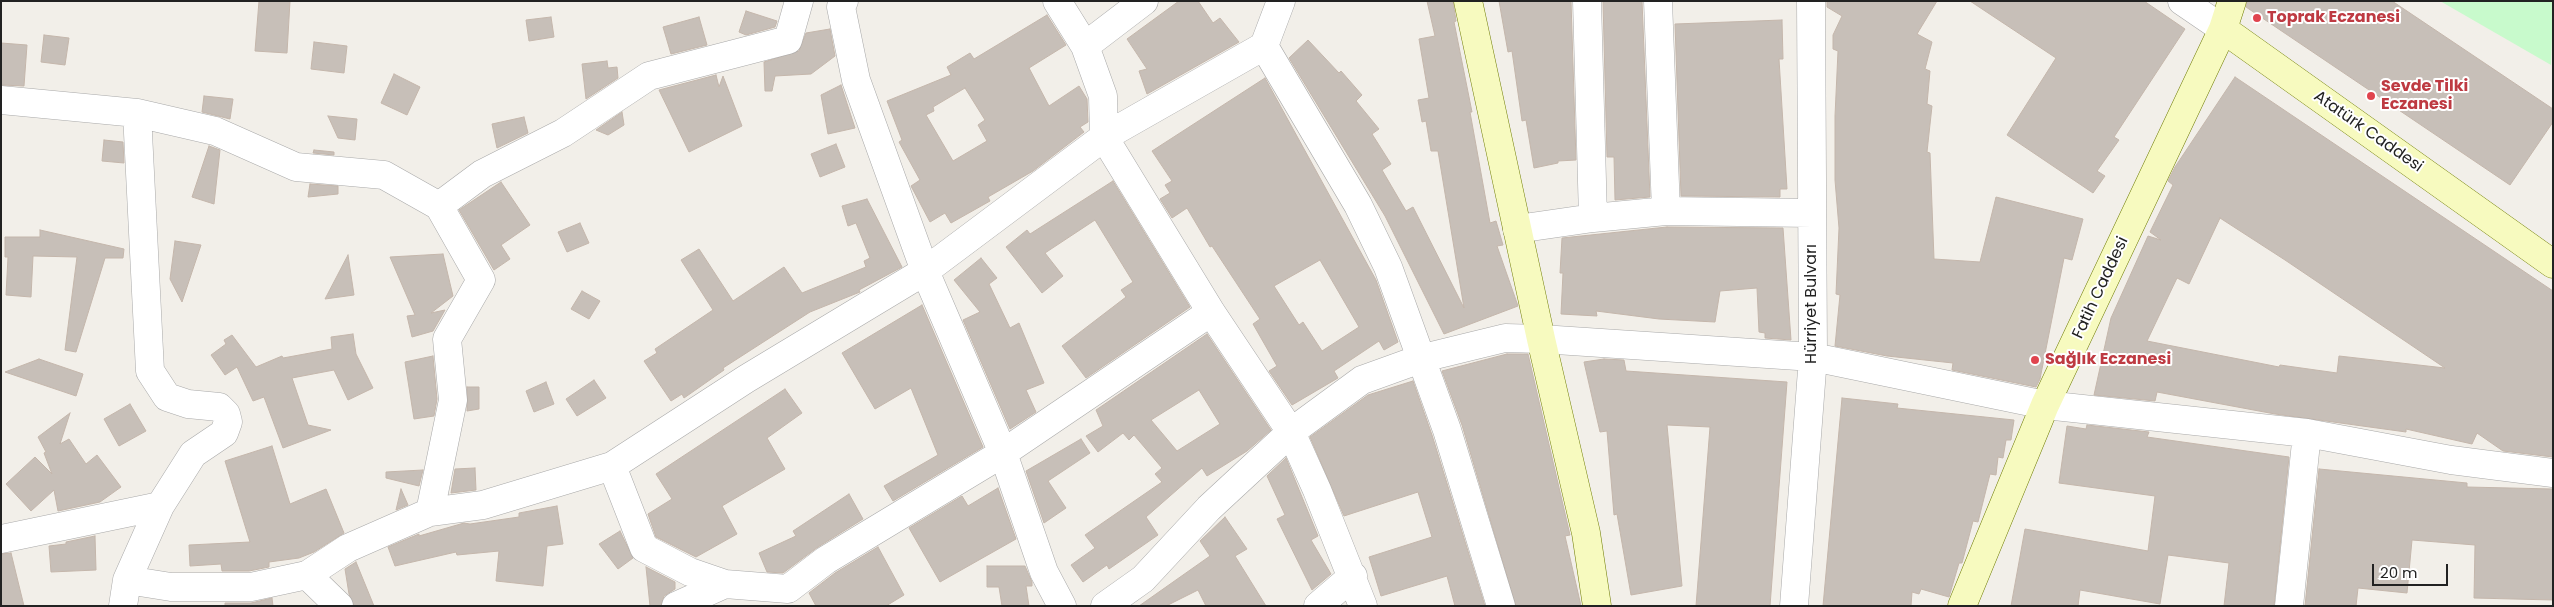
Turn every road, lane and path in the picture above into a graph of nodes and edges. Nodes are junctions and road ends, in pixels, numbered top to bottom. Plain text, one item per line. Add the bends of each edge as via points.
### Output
1 (799, 1) edge
2 (1057, 1) edge
3 (1144, 1) edge
4 (1281, 1) edge
5 (1468, 1) edge
6 (1587, 1) edge
7 (1658, 1) edge
8 (1811, 1) edge
9 (2182, 1) edge
10 (2232, 1) edge
11 (837, 3) edge
12 (2223, 29) junction
13 (1085, 46) junction
14 (1264, 46) junction
15 (1, 100) edge
16 (137, 113) junction
17 (1104, 137) junction
18 (438, 206) junction
19 (1666, 211) junction
20 (1812, 213) junction
21 (1593, 218) junction
22 (1517, 229) junction
23 (2553, 264) edge
24 (925, 271) junction
25 (1211, 312) junction
26 (1541, 339) junction
27 (1813, 357) junction
28 (1423, 358) junction
29 (2045, 405) junction
30 (1291, 432) junction
31 (2307, 433) junction
32 (1003, 453) junction
33 (612, 466) junction
34 (2553, 473) edge
35 (160, 506) junction
36 (430, 512) junction
37 (1, 538) edge
38 (307, 575) junction
39 (1353, 576) junction
40 (725, 584) junction
41 (125, 593) edge
42 (789, 598) edge
43 (339, 606) edge
44 (676, 606) edge
45 (1062, 606) edge
46 (1105, 606) edge
47 (1318, 606) edge
48 (1363, 606) edge
49 (1501, 606) edge
50 (1597, 606) edge
51 (1794, 606) edge
52 (1962, 606) edge
53 (2290, 606) edge

1 - 18 street via 788,40 649,76 563,133 482,174
2 - 13 street
3 - 13 street
4 - 14 street
5 - 22 street
6 - 21 street
7 - 19 street
8 - 20 street, Hürriyet Bulvarı
9 - 12 street, Atatürk Caddesi
10 - 12 street, Fatih Caddesi
11 - 24 street via 856,80
12 - 23 street, Atatürk Caddesi
12 - 29 street, Fatih Caddesi
13 - 17 street via 1102,96
14 - 17 street
14 - 28 street via 1358,205 1388,267
15 - 16 street
16 - 18 street via 215,131 296,167 384,175
16 - 35 street via 150,371 167,397 188,404 219,407 228,422 224,433 193,454
17 - 24 street
17 - 25 street
18 - 36 street via 481,280 448,339 454,400
19 - 20 street
19 - 21 street
20 - 27 street, Hürriyet Bulvarı
21 - 22 street
22 - 26 street
24 - 32 street
24 - 33 street via 746,379
25 - 30 street
25 - 32 street
26 - 27 street
26 - 28 street via 1505,338
26 - 50 street via 1586,533
27 - 29 street
27 - 51 street, Hürriyet Bulvarı
28 - 30 street via 1362,380
28 - 49 street via 1470,499
29 - 31 street
29 - 52 street, Fatih Caddesi
30 - 39 street
30 - 46 street via 1209,508 1143,579
31 - 34 street via 2451,460
31 - 53 street
32 - 42 street via 826,560
32 - 45 street via 1044,572
33 - 36 street via 483,505
33 - 40 street via 644,548 690,572
35 - 37 street
35 - 41 street
36 - 38 street via 348,548
38 - 41 street via 251,587 171,587
38 - 43 street
39 - 47 street
39 - 48 street
40 - 42 street
40 - 44 street

